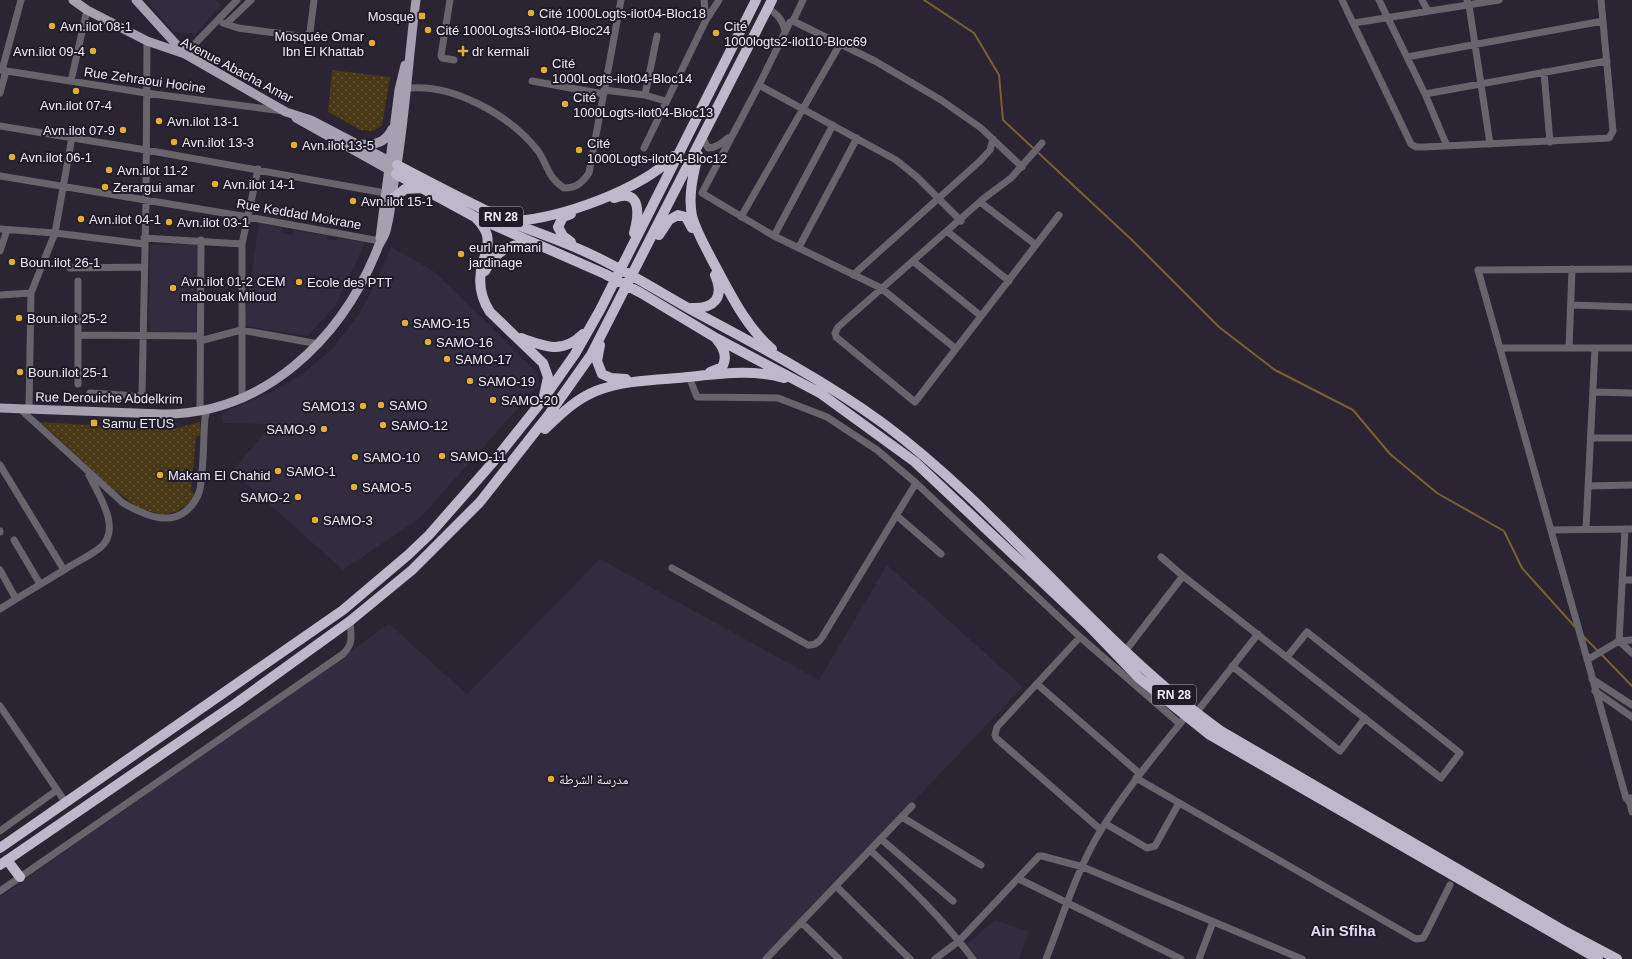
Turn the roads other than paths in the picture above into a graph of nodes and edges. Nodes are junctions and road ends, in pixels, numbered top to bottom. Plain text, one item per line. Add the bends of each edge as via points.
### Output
1 (21, 0) edge
2 (73, 0) edge
3 (136, 0) edge
4 (237, 0) edge
5 (251, 0) edge
6 (314, 0) edge
7 (416, 0) edge
8 (450, 0) edge
9 (621, 0) edge
10 (704, 0) edge
11 (719, 0) edge
12 (756, 0) edge
13 (803, 0) edge
14 (1342, 0) edge
15 (1379, 0) edge
16 (1422, 0) edge
17 (1499, 0) edge
18 (1602, 0) edge
19 (1468, 2) edge
20 (770, 4) edge
21 (87, 10) junction
22 (1428, 11) junction
23 (1388, 18) junction
24 (706, 20) junction
25 (216, 21) junction
26 (793, 21) junction
27 (1603, 21) junction
28 (1354, 23) junction
29 (226, 24) junction
30 (785, 32) junction
31 (657, 36) dead end
32 (147, 42) junction
33 (840, 44) junction
34 (1474, 44) junction
35 (185, 54) junction
36 (1407, 57) junction
37 (454, 60) dead end
38 (1607, 61) junction
39 (3, 70) edge
40 (1544, 72) junction
41 (71, 81) junction
42 (532, 81) dead end
43 (1480, 84) junction
44 (759, 85) junction
45 (403, 89) junction
46 (604, 92) junction
47 (0, 93) edge
48 (146, 94) junction
49 (1425, 94) junction
50 (645, 95) junction
51 (665, 101) junction
52 (803, 109) junction
53 (286, 112) junction
54 (395, 122) junction
55 (833, 125) junction
56 (0, 126) edge
57 (702, 136) junction
58 (731, 136) junction
59 (72, 137) junction
60 (857, 138) junction
61 (993, 139) junction
62 (1550, 142) junction
63 (1042, 143) dead end
64 (357, 144) junction
65 (1490, 144) junction
66 (1447, 146) junction
67 (644, 148) dead end
68 (146, 150) junction
69 (680, 150) junction
70 (1022, 167) junction
71 (393, 168) junction
72 (258, 169) junction
73 (0, 176) edge
74 (63, 186) junction
75 (422, 189) junction
76 (388, 197) junction
77 (939, 199) junction
78 (146, 201) junction
79 (980, 202) junction
80 (1059, 216) dead end
81 (248, 217) junction
82 (475, 217) junction
83 (741, 217) junction
84 (510, 221) junction
85 (961, 221) junction
86 (4, 229) edge
87 (948, 232) junction
88 (55, 233) junction
89 (774, 236) junction
90 (201, 240) junction
91 (144, 241) junction
92 (380, 241) junction
93 (537, 243) junction
94 (242, 244) junction
95 (1036, 245) junction
96 (799, 247) junction
97 (0, 251) edge
98 (590, 254) junction
99 (627, 255) junction
100 (914, 262) junction
101 (638, 264) junction
102 (144, 267) junction
103 (70, 268) dead end
104 (1572, 269) junction
105 (1632, 269) edge
106 (853, 275) junction
107 (481, 280) junction
108 (78, 281) dead end
109 (1009, 281) junction
110 (881, 288) junction
111 (31, 293) junction
112 (0, 295) edge
113 (1571, 305) junction
114 (1632, 307) edge
115 (689, 308) junction
116 (981, 316) junction
117 (610, 318) junction
118 (590, 327) junction
119 (241, 330) junction
120 (78, 335) junction
121 (144, 336) junction
122 (518, 337) junction
123 (716, 338) junction
124 (200, 339) junction
125 (319, 344) junction
126 (1500, 348) junction
127 (1569, 348) junction
128 (1595, 348) junction
129 (1632, 348) edge
130 (956, 349) junction
131 (784, 359) junction
132 (689, 377) junction
133 (78, 384) dead end
134 (804, 384) junction
135 (1593, 392) junction
136 (90, 393) dead end
137 (1632, 393) edge
138 (242, 397) junction
139 (542, 401) junction
140 (0, 408) edge
141 (24, 409) junction
142 (204, 410) junction
143 (1590, 438) junction
144 (1632, 438) edge
145 (523, 448) junction
146 (0, 466) edge
147 (88, 473) junction
148 (916, 482) junction
149 (1632, 485) edge
150 (1588, 486) junction
151 (896, 515) junction
152 (1586, 529) junction
153 (1628, 529) edge
154 (1551, 530) junction
155 (14, 540) dead end
156 (941, 554) dead end
157 (1160, 557) dead end
158 (672, 568) dead end
159 (0, 570) edge
160 (64, 570) junction
161 (1183, 576) junction
162 (1622, 580) junction
163 (1632, 580) edge
164 (40, 584) junction
165 (16, 599) junction
166 (0, 609) edge
167 (350, 621) junction
168 (1258, 634) junction
169 (1080, 637) junction
170 (1632, 640) edge
171 (1619, 641) junction
172 (1126, 650) junction
173 (1632, 653) edge
174 (1287, 657) junction
175 (1587, 660) junction
176 (1232, 666) junction
177 (1592, 679) junction
178 (1037, 684) junction
179 (1595, 691) junction
180 (1632, 705) edge
181 (0, 706) edge
182 (1632, 717) edge
183 (1188, 718) junction
184 (1365, 718) junction
185 (1137, 775) junction
186 (57, 790) junction
187 (1629, 798) edge
188 (66, 803) junction
189 (1179, 803) junction
190 (912, 806) dead end
191 (1632, 812) edge
192 (902, 817) junction
193 (1104, 827) junction
194 (0, 831) edge
195 (881, 839) junction
196 (0, 848) edge
197 (870, 850) junction
198 (4, 862) edge
199 (981, 866) dead end
200 (1082, 867) junction
201 (20, 877) junction
202 (1019, 879) junction
203 (1450, 885) dead end
204 (836, 886) junction
205 (0, 891) edge
206 (953, 902) dead end
207 (1067, 904) junction
208 (801, 922) junction
209 (1213, 922) junction
210 (959, 941) junction
211 (767, 959) edge
212 (839, 959) edge
213 (910, 959) edge
214 (934, 959) edge
215 (974, 959) edge
216 (1046, 959) edge
217 (1181, 959) edge
218 (1199, 959) edge
219 (1302, 959) edge
220 (1598, 959) edge
221 (1616, 959) edge

1 - 39 street
2 - 21 main road, Avenue Abacha Amar / RN 28
3 - 35 main road
4 - 25 street
5 - 29 street
6 - 29 street via 310,32 306,37 238,28
7 - 45 main road
8 - 37 street via 441,56
9 - 46 street
10 - 24 street
11 - 24 street
12 - 69 highway
13 - 26 street
14 - 28 street
15 - 23 street
16 - 22 street
17 - 19 street
18 - 27 street
19 - 22 street
19 - 34 street
20 - 30 street via 784,23
20 - 57 highway
21 - 32 main road, Avenue Abacha Amar / RN 28
21 - 41 street
22 - 23 street
23 - 28 street
23 - 36 street
24 - 51 street
25 - 29 street
25 - 35 street
26 - 30 street
26 - 33 street
27 - 34 street
27 - 38 street
28 - 66 street via 1411,144
30 - 44 street
31 - 50 street
32 - 35 main road, Avenue Abacha Amar / RN 28
32 - 48 street
33 - 52 street
33 - 61 street via 941,100
34 - 36 street
34 - 43 street
35 - 53 main road, Avenue Abacha Amar / RN 28
36 - 49 street
38 - 40 street
38 - 62 street via 1612,136
39 - 41 street, Rue Zehraoui Hocine
39 - 47 street
40 - 43 street
40 - 62 street
41 - 48 street, Rue Zehraoui Hocine
42 - 46 street
43 - 49 street
43 - 65 street
44 - 52 street
44 - 58 street
45 - 46 street via 432,90 459,95 501,117 522,133 538,152 553,180 564,188 576,186 584,181 589,173
45 - 54 main road
45 - 71 main road
46 - 50 street
48 - 53 street, Rue Zehraoui Hocine
48 - 68 street
49 - 66 street
50 - 51 street
51 - 67 street
52 - 55 street
52 - 83 street
53 - 64 main road, Avenue Abacha Amar / RN 28 via 312,120
53 - 71 main road
54 - 64 main road via 387,137 381,142
54 - 71 main road
55 - 60 street
55 - 89 street
56 - 59 street
57 - 58 street via 708,148 720,145
57 - 101 highway
57 - 131 highway via 691,188 692,216 697,231 744,315 764,341
58 - 83 street via 702,192
59 - 68 street
59 - 74 street
60 - 77 street via 908,169
60 - 96 street
61 - 70 street
61 - 77 street via 990,150
62 - 65 street
63 - 70 street
64 - 71 main road, Avenue Abacha Amar / RN 28
65 - 66 street
68 - 72 street
68 - 78 street
69 - 84 highway via 650,177 630,187 559,214 534,220
69 - 99 highway
70 - 79 street
71 - 75 highway
71 - 76 main road, Rue Derouiche Abdelkrim
71 - 84 highway, Avenue Abacha Amar / RN 28
72 - 76 street
72 - 81 street
73 - 74 street, Rue Keddad Mokrane
74 - 78 street, Rue Keddad Mokrane
74 - 88 street
75 - 76 highway via 404,189
75 - 82 highway
76 - 92 main road, Rue Derouiche Abdelkrim via 386,231
77 - 85 street
77 - 106 street
78 - 81 street, Rue Keddad Mokrane
78 - 91 street
79 - 85 street
79 - 95 street
80 - 95 street
81 - 92 street, Rue Keddad Mokrane
81 - 94 street
82 - 93 highway
82 - 107 highway via 484,229 488,242
83 - 89 street
84 - 98 highway, Avenue Abacha Amar / RN 28
85 - 87 street
86 - 88 street
86 - 97 street
87 - 100 street
87 - 109 street
88 - 91 street
88 - 111 street
89 - 96 street
90 - 91 street
90 - 94 street
90 - 124 street
91 - 102 street
92 - 125 main road, Rue Derouiche Abdelkrim via 355,297
93 - 107 highway via 515,244 502,250 489,264
93 - 123 highway via 641,293
94 - 119 street
95 - 109 street
96 - 106 street
98 - 99 highway via 563,236 558,227 563,217 630,196 635,201 638,212
98 - 115 highway, Avenue Abacha Amar / RN 28 via 646,282
99 - 118 highway
100 - 110 street
100 - 116 street
101 - 115 highway via 672,217 681,215 686,218 719,288 718,296 712,305 701,309
101 - 117 highway
102 - 103 street
102 - 121 street
104 - 105 street
104 - 113 street
104 - 126 street via 1478,270
106 - 110 street
107 - 122 highway via 484,304
108 - 120 street
109 - 116 street
110 - 130 street
110 - 130 street via 838,327 836,337 915,402
111 - 112 street
111 - 141 street
113 - 114 street
113 - 127 street
115 - 131 highway, RN 28
116 - 130 street
117 - 123 highway via 597,361 602,374 611,378 626,379 718,370 724,363 725,353
117 - 145 highway via 591,355
118 - 122 highway via 573,342 562,346 544,346
118 - 139 highway
119 - 124 street
119 - 125 street
119 - 138 street
120 - 121 street
120 - 133 street
121 - 124 street
121 - 136 street via 142,394 138,396
122 - 139 highway via 537,355 546,370 548,385
123 - 134 highway
124 - 142 street
125 - 138 main road, Rue Derouiche Abdelkrim via 277,379
126 - 127 street
126 - 154 street
127 - 128 street
128 - 129 street
128 - 135 street
131 - 172 highway, RN 28 via 859,407 919,451
132 - 134 highway via 744,374 776,376
132 - 145 highway via 643,381 597,390 559,415
132 - 148 street via 697,397 778,398 827,417 877,450
134 - 183 highway, RN 28 via 842,408 914,462 1088,625 1139,678
135 - 137 street
135 - 143 street
138 - 142 main road, Rue Derouiche Abdelkrim
139 - 188 highway via 429,535 371,588 322,626
140 - 141 main road, Rue Derouiche Abdelkrim
141 - 142 main road, Rue Derouiche Abdelkrim via 182,414
141 - 147 street
142 - 147 street via 200,490 188,510 182,514 159,519 140,513 123,504
143 - 144 street
143 - 150 street
145 - 167 highway via 480,502 430,553
146 - 160 street
147 - 160 street via 107,514 108,538 102,546
148 - 151 street
148 - 169 street
149 - 150 street
150 - 152 street
151 - 156 street
151 - 158 street via 829,626 814,645 808,645
152 - 153 street
152 - 154 street
153 - 162 street
154 - 175 street
155 - 164 street
157 - 161 street
159 - 165 street
160 - 164 street
161 - 168 street
161 - 172 street
162 - 163 street
162 - 171 street
164 - 165 street
165 - 166 street
167 - 198 highway via 235,704
167 - 201 street via 352,639 350,647 343,654
168 - 174 street
168 - 176 street
169 - 178 street
169 - 183 street
170 - 171 street
171 - 173 street
171 - 175 street
172 - 183 highway, RN 28 via 1165,687
174 - 184 street
174 - 184 street via 1307,632 1460,753 1441,778
175 - 177 street
176 - 183 street
176 - 184 street via 1340,751
177 - 179 street
177 - 180 street
178 - 185 street
178 - 193 street via 997,726 996,738
179 - 182 street
179 - 187 street
181 - 186 street
183 - 185 street
183 - 220 highway, RN 28 via 1210,735
183 - 221 highway, RN 28 via 1228,734
185 - 189 street
185 - 193 street
186 - 188 street
186 - 194 street
187 - 191 street
188 - 196 highway
189 - 193 street via 1152,848 1147,848
189 - 203 street via 1416,939 1422,938 1426,933
190 - 192 street
192 - 195 street
192 - 199 street
193 - 200 street
195 - 197 street
195 - 206 street
197 - 204 street
197 - 210 street via 912,889
198 - 201 highway
200 - 202 street via 1039,856
200 - 207 street
200 - 209 street
201 - 205 street
202 - 207 street
202 - 210 street
204 - 208 street
204 - 213 street
207 - 216 street
207 - 217 street
208 - 211 street
208 - 212 street
209 - 218 street
209 - 219 street
210 - 214 street
210 - 215 street

